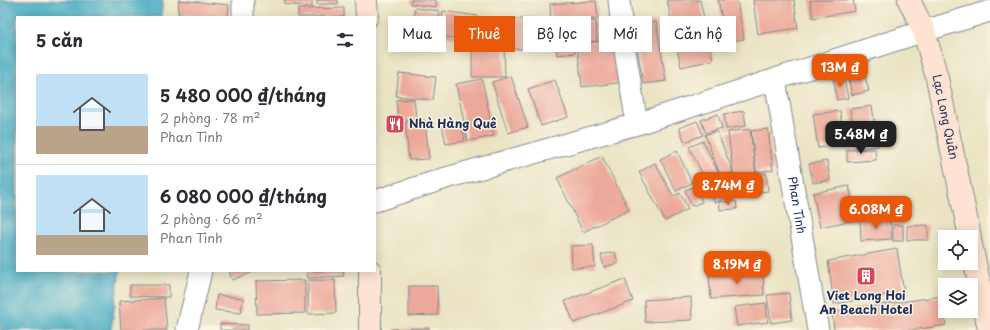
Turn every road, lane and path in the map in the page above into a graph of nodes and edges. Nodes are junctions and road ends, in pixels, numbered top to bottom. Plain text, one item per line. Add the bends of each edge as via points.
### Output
1 (243, 0) edge
2 (366, 0) edge
3 (619, 0) edge
4 (909, 0) edge
5 (990, 11) edge
6 (242, 16) edge
7 (367, 16) edge
8 (924, 31) junction
9 (775, 80) junction
10 (637, 124) junction
11 (376, 201) edge
12 (969, 230) edge
13 (976, 270) edge
14 (201, 272) edge
15 (370, 272) edge
16 (186, 330) edge
17 (370, 330) edge
18 (818, 330) edge
19 (989, 330) edge

1 - 6 street
2 - 7 main road
3 - 10 street
4 - 8 main road, Lạc Long Quân
5 - 8 street
8 - 9 street
8 - 12 main road, Lạc Long Quân via 937,78
9 - 10 street
9 - 18 street, Phan Tình
10 - 11 street via 446,178
13 - 19 main road
14 - 16 street
15 - 17 main road

